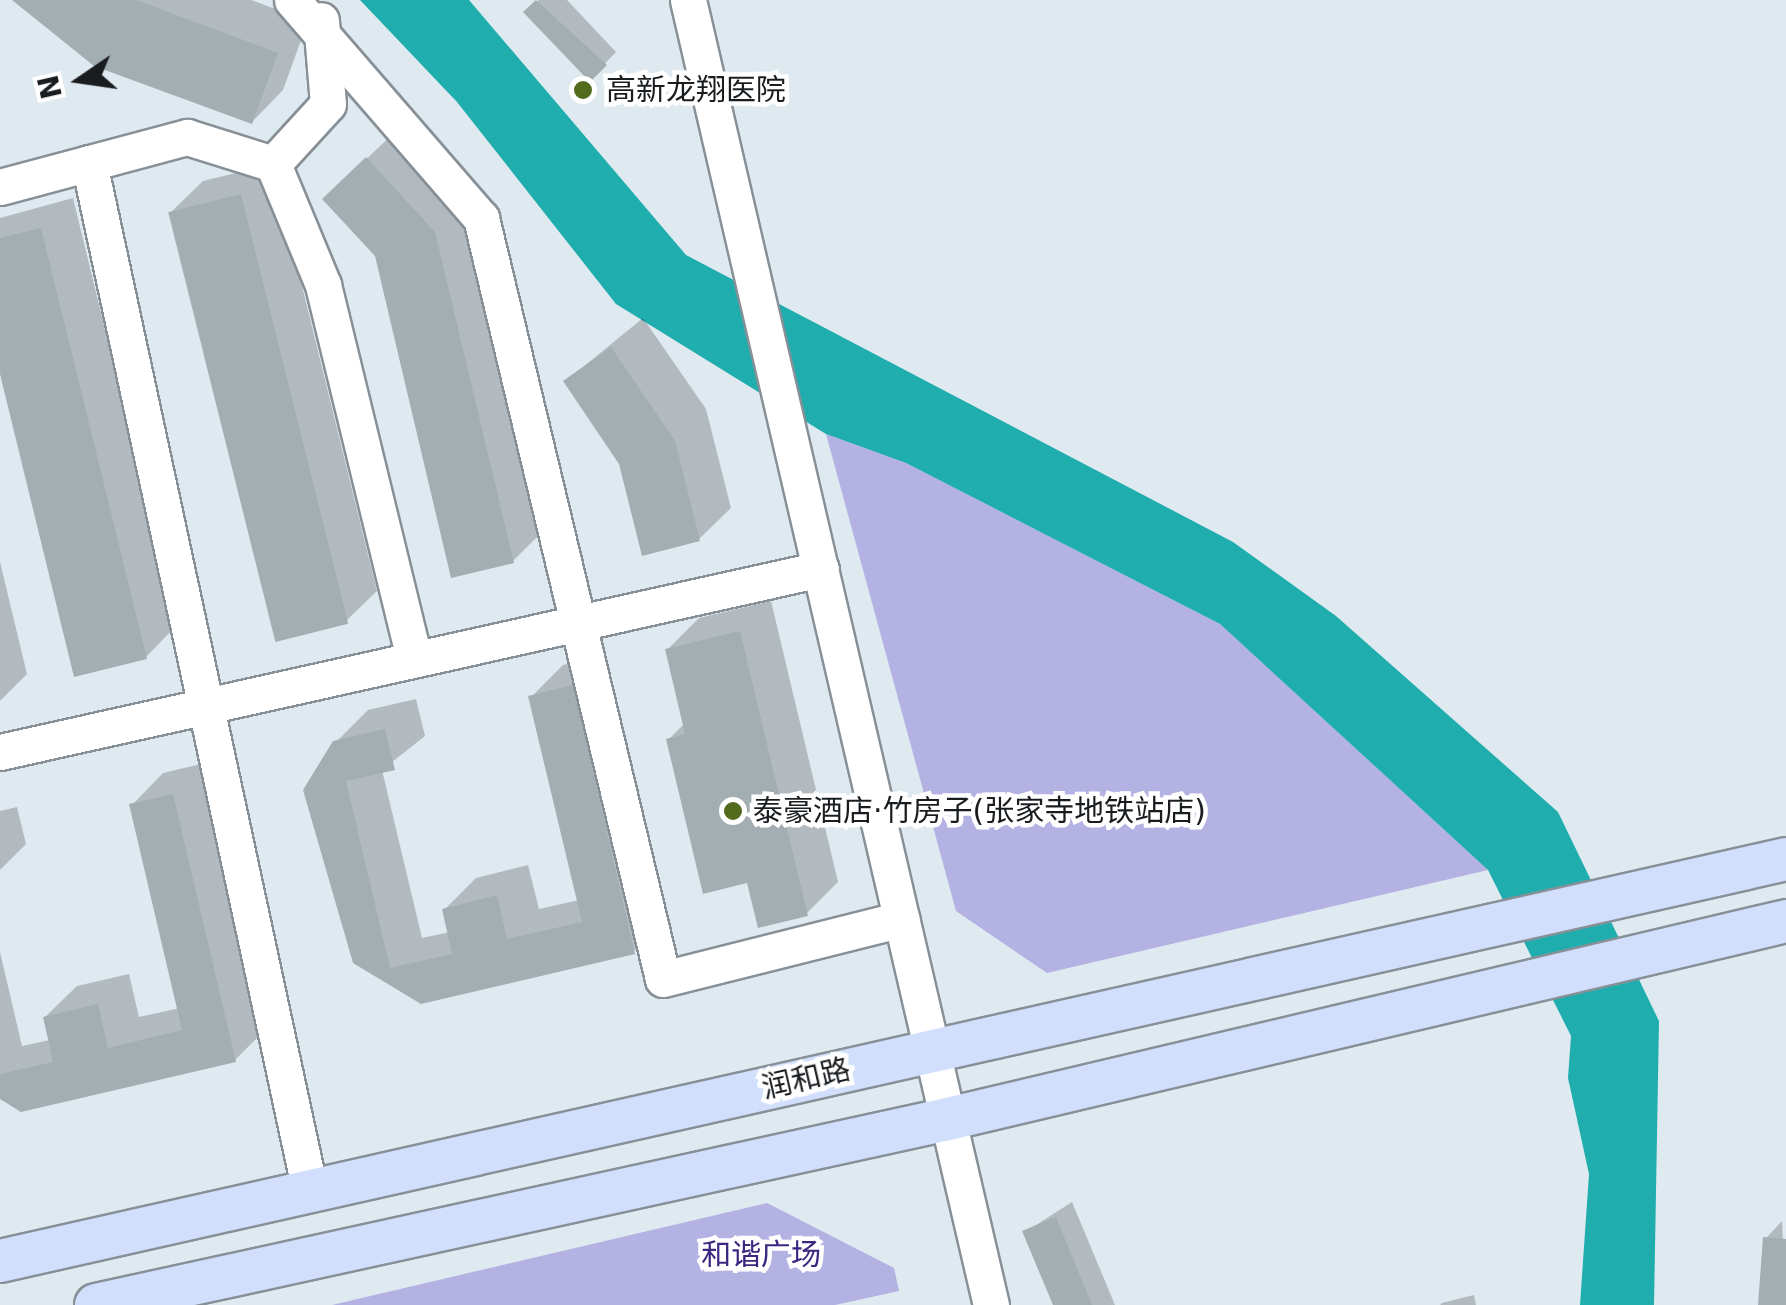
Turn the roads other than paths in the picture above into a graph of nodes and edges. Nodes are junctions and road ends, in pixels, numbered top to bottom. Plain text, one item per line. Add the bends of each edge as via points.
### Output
1 (292, 0) edge
2 (688, 0) edge
3 (323, 12) edge
4 (89, 163) junction
5 (273, 164) junction
6 (0, 187) edge
7 (821, 568) junction
8 (578, 623) junction
9 (414, 659) junction
10 (206, 706) junction
11 (0, 752) edge
12 (1786, 860) edge
13 (902, 919) junction
14 (1786, 921) edge
15 (932, 1050) junction
16 (948, 1118) junction
17 (310, 1191) junction
18 (0, 1261) edge
19 (96, 1305) edge
20 (992, 1305) edge

1 - 3 street
2 - 7 street
3 - 5 street via 328,104
3 - 8 street via 481,218
4 - 5 street via 187,137
4 - 6 street
4 - 10 street
5 - 9 street via 324,286
7 - 8 street
7 - 13 street
8 - 9 street
8 - 13 street via 663,979
9 - 10 street
10 - 11 street
10 - 17 street
12 - 15 main road, 润和路 via 1500,930
13 - 15 street
14 - 16 main road
15 - 16 street
15 - 17 main road, 润和路
16 - 19 main road
16 - 20 street
17 - 18 main road, 润和路

